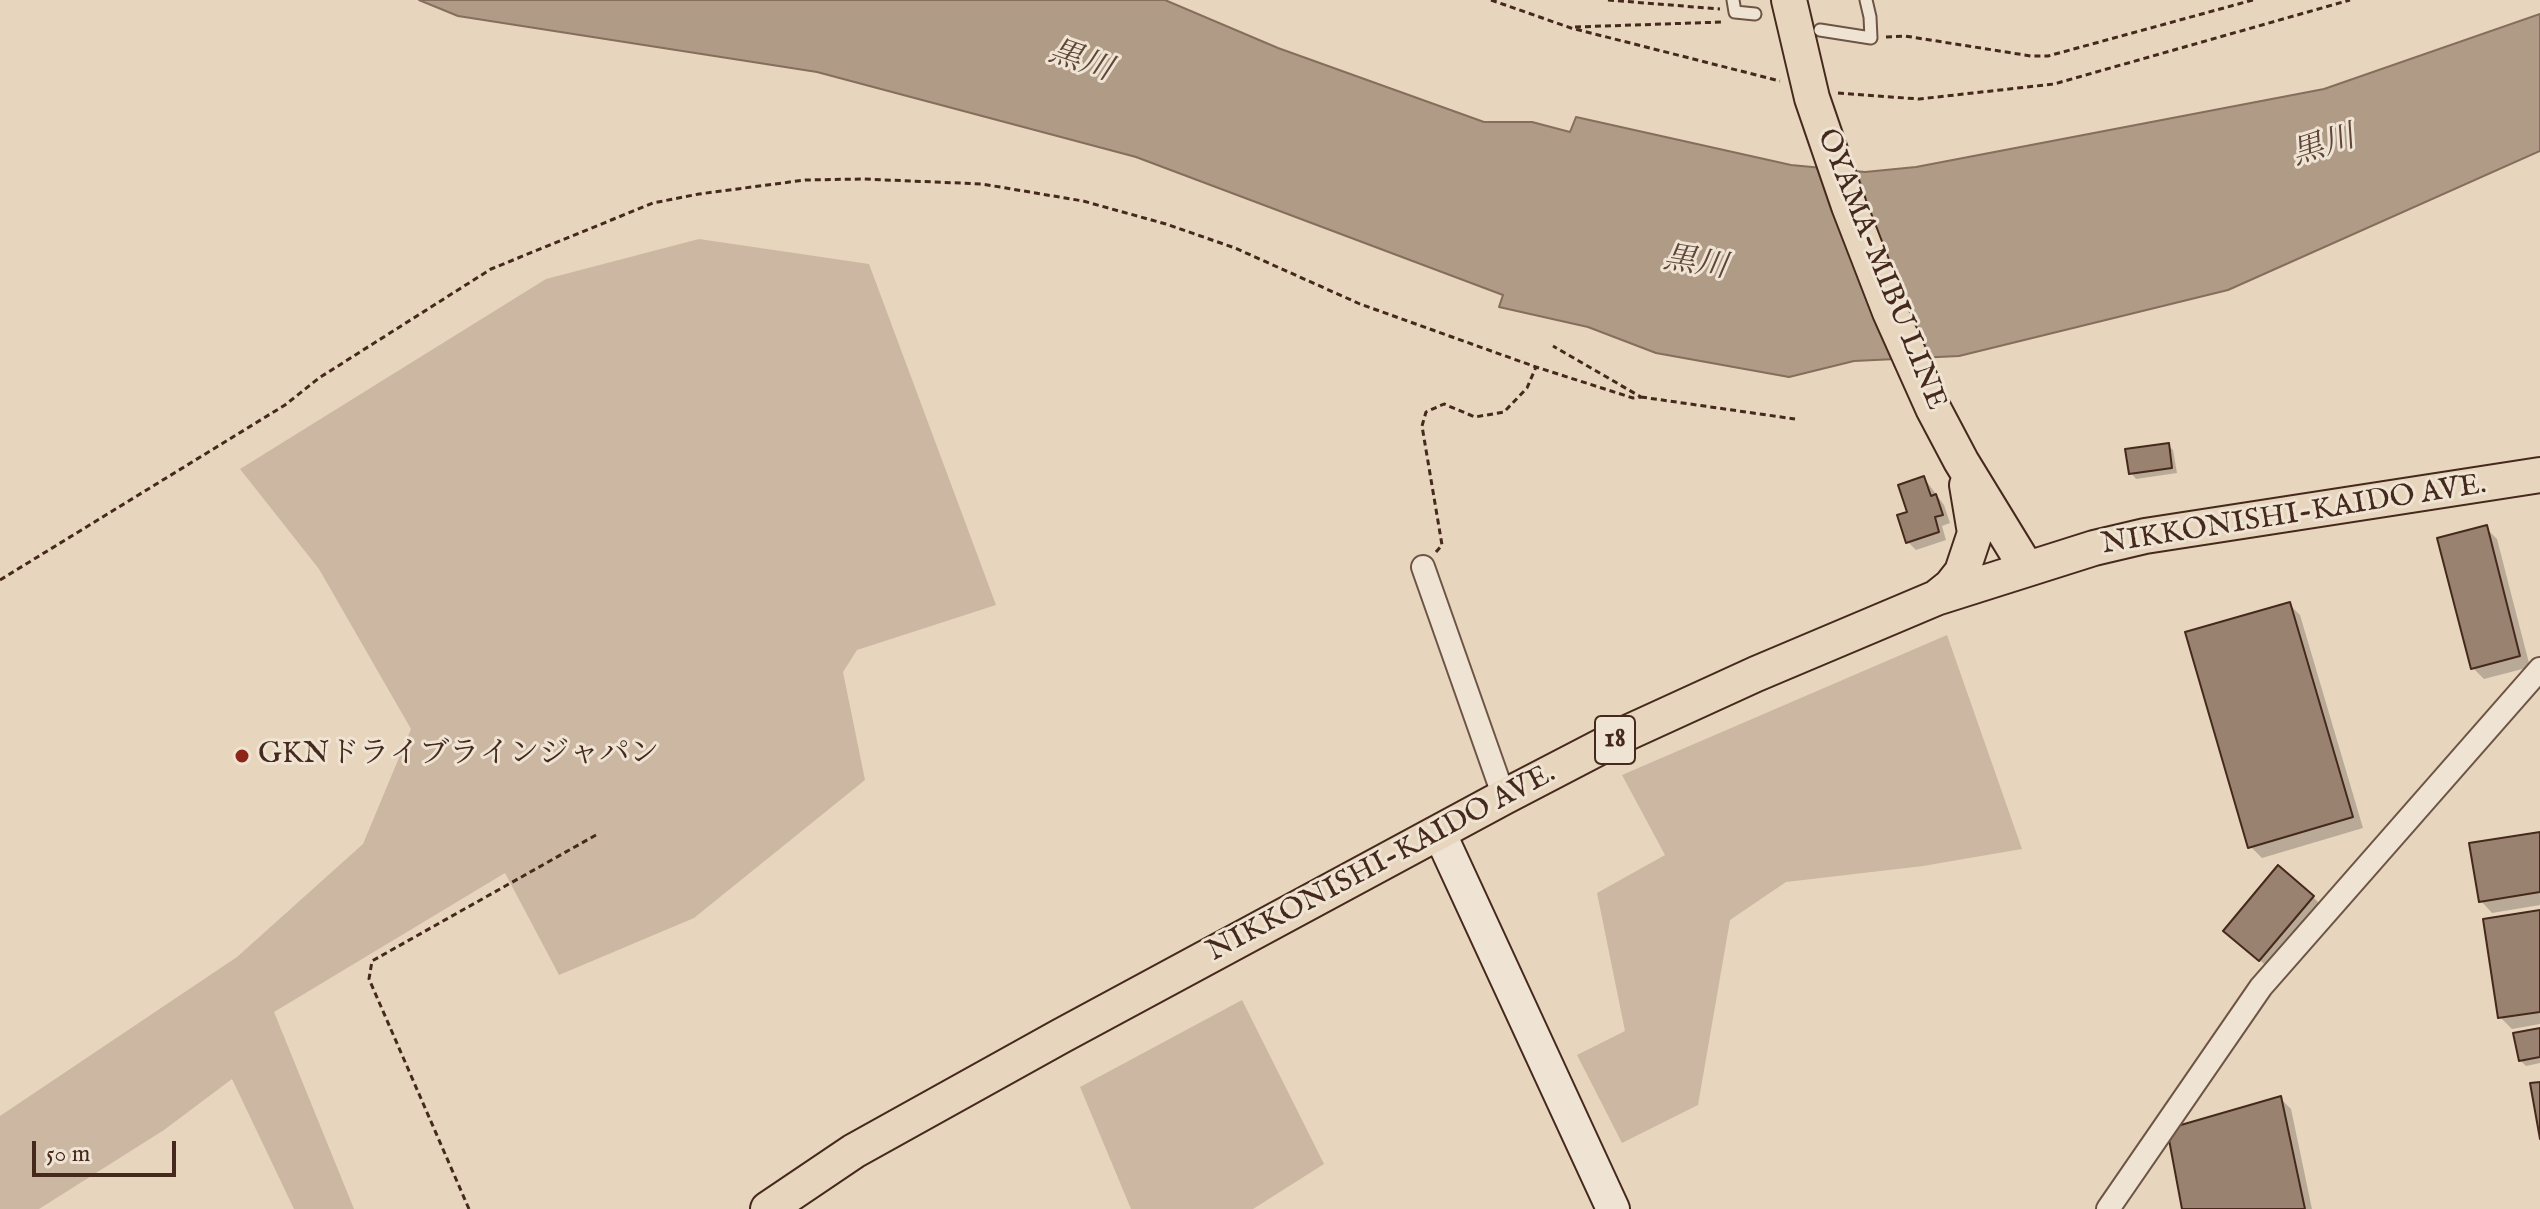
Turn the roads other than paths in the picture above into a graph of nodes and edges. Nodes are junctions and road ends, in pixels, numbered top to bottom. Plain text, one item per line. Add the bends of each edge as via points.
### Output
1 (1789, 0) edge
2 (1866, 0) edge
3 (1734, 6) edge
4 (1755, 14) dead end
5 (1820, 30) dead end
6 (1961, 461) junction
7 (2540, 475) edge
8 (1423, 567) road end
9 (2027, 569) junction
10 (1936, 598) junction
11 (2540, 669) edge
12 (1504, 797) junction
13 (1439, 832) junction
14 (768, 1209) edge
15 (1613, 1209) edge
16 (2108, 1209) edge

1 - 6 main road, OYAMA-MIBU LINE via 1810,92 1869,259
2 - 5 lane via 1871,38
3 - 4 lane
6 - 9 main road, OYAMA-MIBU LINE
6 - 10 main road via 1975,533 1962,572
7 - 9 main road, NIKKONISHI-KAIDO AVE. / 18 via 2145,536
8 - 12 street
9 - 10 main road, NIKKONISHI-KAIDO AVE. / 18
10 - 12 main road, NIKKONISHI-KAIDO AVE. / 18 via 1627,733
11 - 16 street via 2261,987
12 - 13 main road, NIKKONISHI-KAIDO AVE. / 18
13 - 14 main road, NIKKONISHI-KAIDO AVE. / 18 via 854,1151
13 - 15 street

